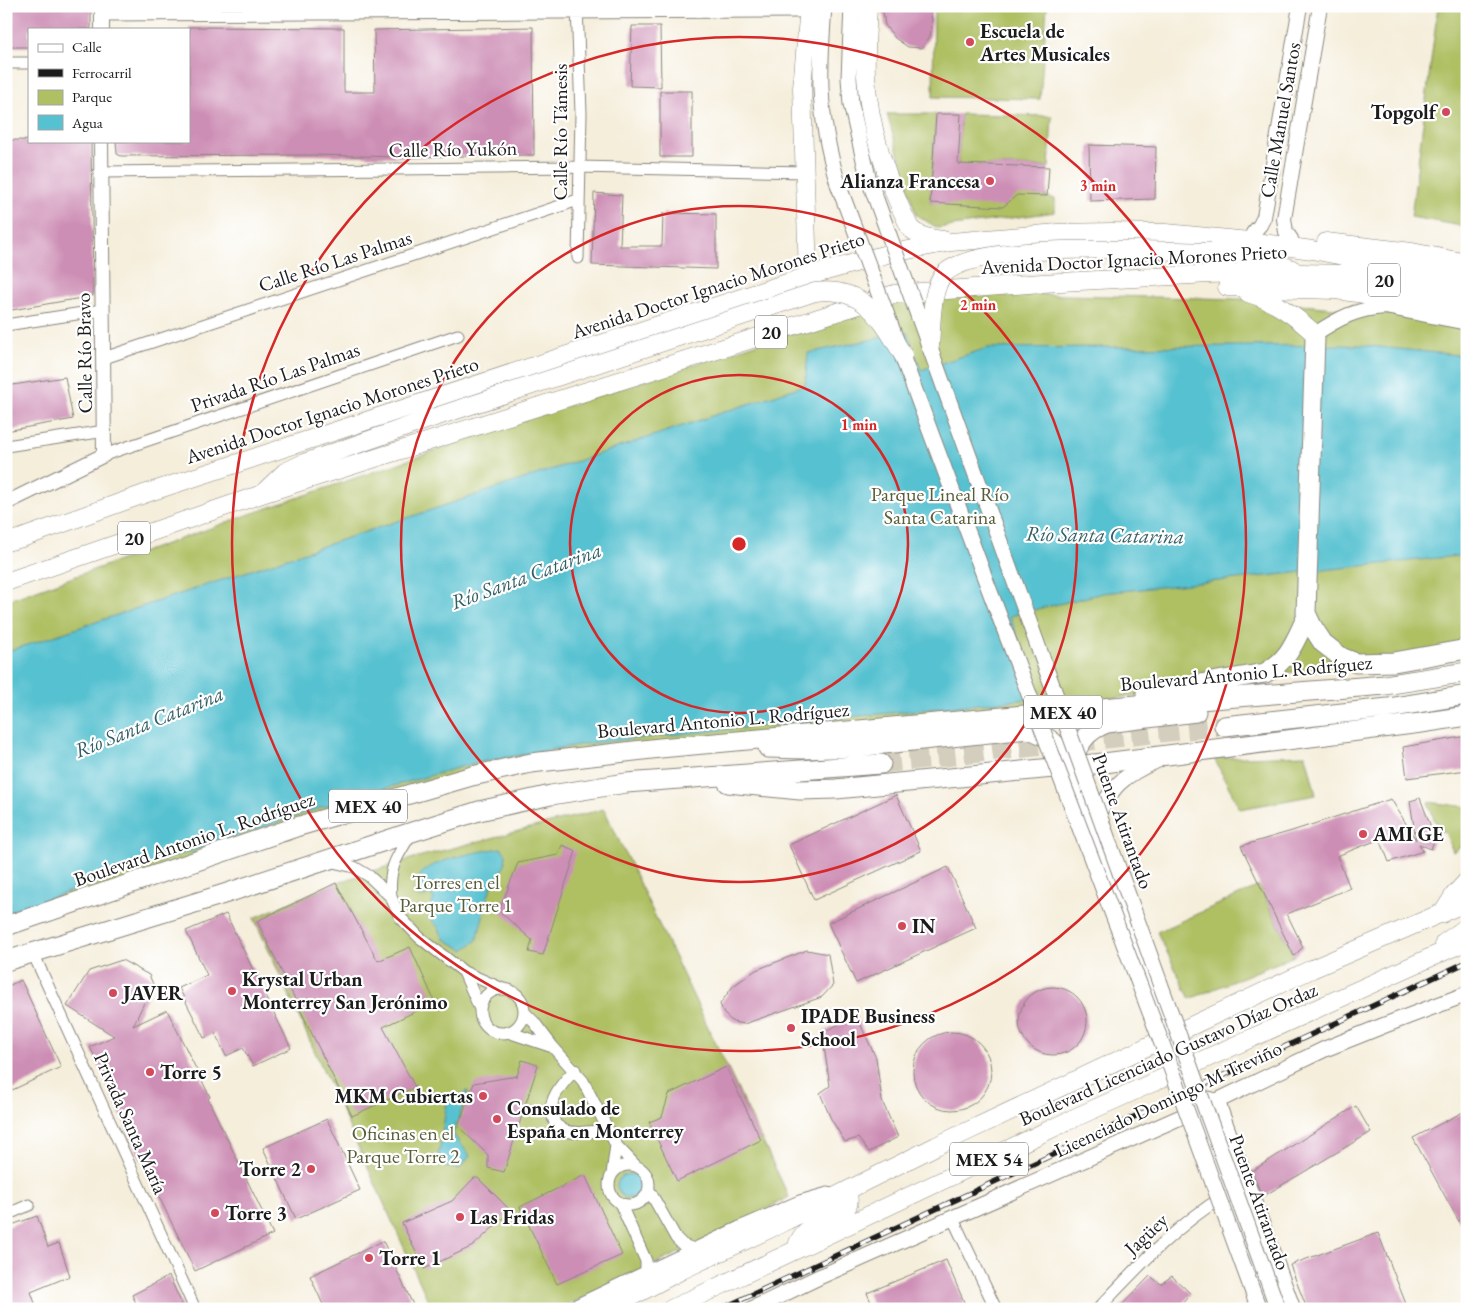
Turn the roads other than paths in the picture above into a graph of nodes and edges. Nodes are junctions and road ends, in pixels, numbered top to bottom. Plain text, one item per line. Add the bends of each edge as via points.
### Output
1 (813, 6) edge
2 (852, 6) edge
3 (868, 6) edge
4 (1300, 6) edge
5 (1320, 6) edge
6 (577, 9) edge
7 (102, 17) edge
8 (6, 63) edge
9 (28, 63) edge
10 (1278, 138) junction
11 (101, 142) edge
12 (1296, 142) junction
13 (579, 167) junction
14 (100, 172) junction
15 (806, 172) junction
16 (578, 200) junction
17 (1253, 233) junction
18 (1291, 239) junction
19 (951, 242) junction
20 (1208, 244) junction
21 (578, 258) dead end
22 (1467, 263) edge
23 (1299, 272) junction
24 (808, 276) junction
25 (1128, 278) junction
26 (1467, 280) edge
27 (1227, 287) junction
28 (1467, 297) edge
29 (102, 310) junction
30 (1467, 312) edge
31 (1467, 323) edge
32 (6, 325) edge
33 (458, 335) dead end
34 (1315, 336) junction
35 (930, 346) junction
36 (903, 355) junction
37 (104, 358) junction
38 (105, 431) junction
39 (6, 446) edge
40 (104, 455) junction
41 (262, 494) junction
42 (6, 503) edge
43 (6, 542) edge
44 (6, 582) edge
45 (1307, 614) junction
46 (1467, 649) edge
47 (1467, 672) edge
48 (1320, 689) junction
49 (1467, 695) edge
50 (1113, 707) junction
51 (1467, 716) edge
52 (1224, 726) tunnel mouth
53 (1036, 731) junction
54 (742, 740) junction
55 (1170, 755) junction
56 (881, 764) tunnel mouth
57 (1071, 767) junction
58 (1031, 771) junction
59 (687, 777) junction
60 (1093, 826) junction
61 (412, 832) junction
62 (325, 860) junction
63 (1467, 881) edge
64 (391, 897) junction
65 (1467, 902) edge
66 (1442, 914) junction
67 (6, 926) edge
68 (1467, 927) edge
69 (1467, 942) edge
70 (33, 953) junction
71 (1430, 958) junction
72 (6, 961) edge
73 (464, 972) junction
74 (503, 989) junction
75 (1467, 994) edge
76 (480, 1009) junction
77 (524, 1012) junction
78 (534, 1022) junction
79 (513, 1030) junction
80 (1171, 1037) junction
81 (553, 1047) junction
82 (1183, 1069) junction
83 (575, 1070) junction
84 (1217, 1101) junction
85 (1194, 1103) junction
86 (614, 1140) junction
87 (636, 1166) junction
88 (612, 1174) junction
89 (649, 1190) junction
90 (847, 1191) junction
91 (1227, 1194) junction
92 (620, 1203) junction
93 (29, 1205) dead end
94 (6, 1215) edge
95 (953, 1219) junction
96 (796, 1249) junction
97 (697, 1250) junction
98 (646, 1274) junction
99 (195, 1309) edge
100 (572, 1309) edge
101 (608, 1309) edge
102 (671, 1309) edge
103 (752, 1309) edge
104 (996, 1309) edge
105 (1098, 1309) edge
106 (1259, 1309) edge
107 (1268, 1309) edge
108 (1278, 1309) edge
109 (1293, 1309) edge

1 - 6 street via 798,12
1 - 15 main road via 802,88
1 - 36 main road, Puente Atirantado, bridge via 830,156
2 - 35 main road, Puente Atirantado, bridge via 851,104 868,177
3 - 19 main road via 866,76 875,132 885,166 910,228 924,237
4 - 10 street, Calle Manuel Santos
5 - 12 street, Calle Manuel Santos
6 - 7 street
6 - 13 street, Calle Río Támesis via 581,113
8 - 9 street
10 - 12 street
10 - 17 street, Calle Manuel Santos via 1264,217
11 - 14 street, Calle Río Bravo
12 - 18 street, Calle Manuel Santos via 1284,219
13 - 14 street, Calle Río Yukón
13 - 15 street, Calle Río Yukón
13 - 16 street, Calle Río Támesis
14 - 29 street, Calle Río Bravo
15 - 24 main road
16 - 21 street, Calle Río Támesis
16 - 37 street, Calle Río Las Palmas
17 - 18 main road
17 - 20 main road via 1233,233
18 - 22 main road via 1394,249
19 - 20 main road, Avenida Doctor Ignacio Morones Prieto / 20 via 1058,233 1166,233
19 - 24 main road, Avenida Doctor Ignacio Morones Prieto / 20 via 887,254
20 - 23 main road via 1273,260
20 - 26 main road, Avenida Doctor Ignacio Morones Prieto / 20 via 1312,250
20 - 35 main road, bridge via 1006,254 965,262 944,274 936,288
23 - 25 main road, Avenida Doctor Ignacio Morones Prieto / 20
23 - 28 main road, Avenida Doctor Ignacio Morones Prieto / 20 via 1347,274
24 - 43 main road, Avenida Doctor Ignacio Morones Prieto / 20 via 147,492
25 - 27 main road
25 - 41 main road, Avenida Doctor Ignacio Morones Prieto / 20 via 894,294
27 - 30 main road via 1336,290
27 - 34 main road via 1277,304
29 - 32 street
29 - 37 street, Calle Río Bravo
31 - 34 street via 1378,307 1340,317
33 - 40 street, Privada Río Las Palmas
34 - 45 highway
35 - 108 main road, Puente Atirantado, bridge
36 - 41 main road, bridge via 891,334 863,301 841,292 815,292 304,462 285,472
36 - 106 main road, Puente Atirantado, bridge
37 - 38 street, Calle Río Bravo
38 - 39 street
38 - 40 street, Calle Río Bravo
40 - 42 street
41 - 44 main road, Avenida Doctor Ignacio Morones Prieto / 20
45 - 46 highway via 1323,644 1356,663 1394,662
45 - 50 highway via 1288,654 1265,673 1152,691
47 - 48 highway, Boulevard Antonio L. Rodríguez / MEX 40 via 1385,685
48 - 50 highway, Boulevard Antonio L. Rodríguez / MEX 40
48 - 57 highway via 1228,709 1096,726 1084,736
49 - 52 highway via 1388,708
50 - 54 highway, Boulevard Antonio L. Rodríguez / MEX 40
51 - 55 highway
53 - 54 highway via 1028,729 855,747 803,749 757,747
53 - 57 highway via 1060,747
53 - 58 highway via 1044,739 1047,754 1044,761
54 - 67 highway, Boulevard Antonio L. Rodríguez / MEX 40 via 531,762 472,776 296,828
55 - 57 highway
55 - 60 main road via 1128,774 1105,800
56 - 59 highway, MEX 40
57 - 58 highway
57 - 60 main road
58 - 59 highway via 800,790
59 - 61 highway, MEX 40 via 626,782 551,795
60 - 80 main road
61 - 62 highway, MEX 40
61 - 64 street via 391,869
62 - 64 street via 354,867
62 - 70 highway, MEX 40
63 - 66 main road via 1454,894
64 - 73 street via 400,917 419,938
65 - 66 main road, Boulevard Licenciado Gustavo Díaz Ordaz / MEX 54
66 - 80 main road, Boulevard Licenciado Gustavo Díaz Ordaz / MEX 54 via 1312,969
68 - 71 main road via 1444,943
69 - 71 main road, Boulevard Licenciado Gustavo Díaz Ordaz / MEX 54
70 - 72 highway, MEX 40
70 - 99 street, Privada Santa María
71 - 82 main road, Boulevard Licenciado Gustavo Díaz Ordaz / MEX 54
73 - 74 street
73 - 76 street
74 - 76 street via 484,997
74 - 77 street via 517,995
75 - 84 main road, Licenciado Domingo M Treviño via 1326,1049
76 - 79 street via 480,1018 490,1030 497,1033
77 - 78 street
77 - 79 street via 521,1022
78 - 79 street
78 - 81 street
79 - 81 street
80 - 82 main road
80 - 90 main road, Boulevard Licenciado Gustavo Díaz Ordaz / MEX 54
81 - 83 street
82 - 85 main road
82 - 96 main road, Boulevard Licenciado Gustavo Díaz Ordaz / MEX 54
83 - 86 street
83 - 86 street via 555,1095 551,1109 555,1124 565,1131 596,1130
84 - 85 main road
84 - 109 main road
85 - 91 main road
85 - 95 main road, Licenciado Domingo M Treviño
86 - 87 street
86 - 88 street
87 - 88 street via 625,1166
87 - 89 street via 646,1175
88 - 92 street via 611,1194
89 - 92 street via 636,1204
89 - 97 street via 676,1238 683,1245
90 - 96 main road via 850,1199 844,1212 806,1231
90 - 97 main road, Boulevard Licenciado Gustavo Díaz Ordaz via 800,1203
90 - 101 main road, Boulevard Licenciado Gustavo Díaz Ordaz / MEX 54
91 - 105 street, Jagüey via 1201,1210 1161,1243
91 - 107 main road
92 - 98 street via 646,1261
93 - 94 street
95 - 103 main road, Licenciado Domingo M Treviño
95 - 104 street
96 - 102 main road, Boulevard Licenciado Gustavo Díaz Ordaz / MEX 54
97 - 98 main road, Boulevard Licenciado Gustavo Díaz Ordaz
98 - 100 main road, Boulevard Licenciado Gustavo Díaz Ordaz

